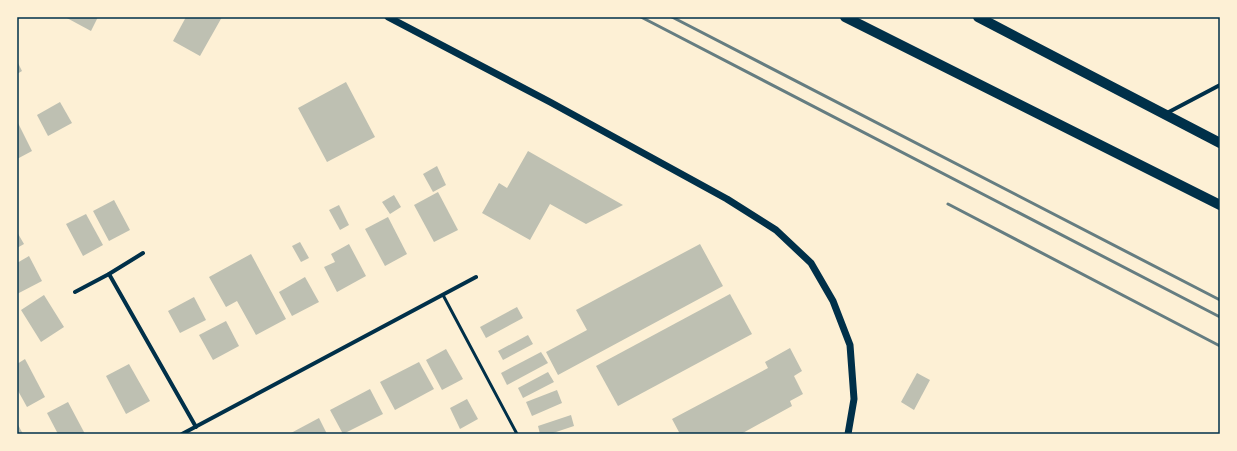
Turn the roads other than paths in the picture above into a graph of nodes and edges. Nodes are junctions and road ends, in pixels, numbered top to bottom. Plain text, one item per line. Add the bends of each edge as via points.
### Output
1 (388, 17) edge
2 (845, 17) edge
3 (978, 17) edge
4 (1220, 86) edge
5 (1165, 114) junction
6 (1220, 143) edge
7 (1220, 205) edge
8 (143, 253) dead end
9 (109, 274) junction
10 (476, 278) dead end
11 (75, 292) dead end
12 (443, 295) junction
13 (196, 426) junction
14 (182, 434) edge
15 (517, 434) edge
16 (848, 434) edge

1 - 16 street via 727,199 776,230 811,263 833,301 850,345 854,399
2 - 7 main road
3 - 5 main road
4 - 5 street
5 - 6 main road
8 - 9 street
9 - 11 street
9 - 13 street
10 - 12 street
12 - 13 street
12 - 15 lane
13 - 14 street

